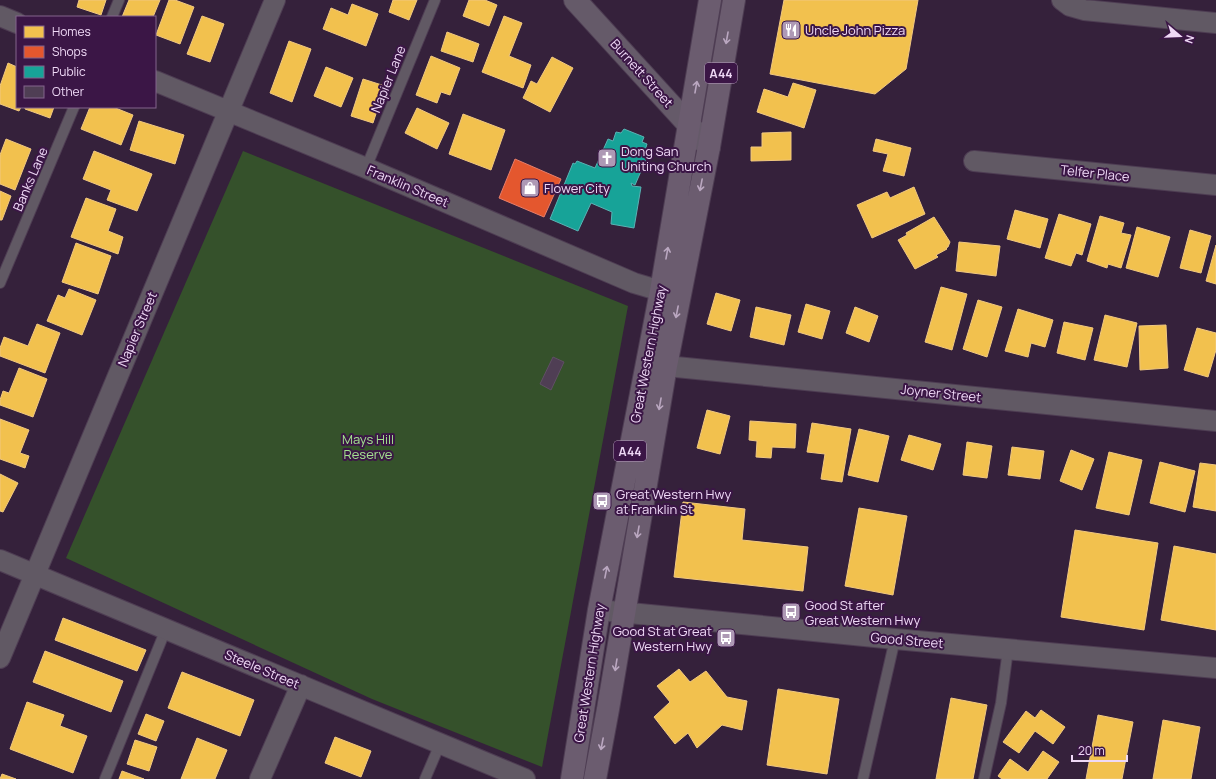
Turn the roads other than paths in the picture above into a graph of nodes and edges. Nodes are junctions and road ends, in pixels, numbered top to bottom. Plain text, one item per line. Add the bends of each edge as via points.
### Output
1 (119, 0) edge
2 (275, 0) edge
3 (435, 0) edge
4 (575, 0) edge
5 (710, 0) edge
6 (734, 0) edge
7 (1062, 0) edge
8 (0, 16) edge
9 (112, 16) edge
10 (16, 23) edge
11 (1216, 23) edge
12 (156, 81) edge
13 (74, 108) edge
14 (228, 112) junction
15 (689, 125) junction
16 (709, 147) junction
17 (974, 161) dead end
18 (366, 168) junction
19 (1216, 185) edge
20 (0, 283) edge
21 (661, 291) junction
22 (666, 366) junction
23 (1216, 420) edge
24 (0, 560) edge
25 (35, 575) junction
26 (599, 610) junction
27 (624, 613) junction
28 (166, 629) junction
29 (895, 639) junction
30 (1008, 649) junction
31 (0, 658) edge
32 (1216, 668) edge
33 (301, 686) junction
34 (440, 744) junction
35 (105, 779) edge
36 (260, 779) edge
37 (425, 779) edge
38 (525, 779) edge
39 (572, 779) edge
40 (595, 779) edge
41 (864, 779) edge
42 (984, 779) edge

1 - 9 lane
2 - 14 street, Napier Street
3 - 18 lane, Napier Lane
4 - 15 main road, Burnett Street
15 -> 5 highway, Great Western Highway / A44
6 -> 16 highway, Great Western Highway / A44
7 - 11 street via 1070,6 1084,10
8 - 10 street
12 - 14 street, Franklin Street
13 - 20 lane, Banks Lane
14 - 18 street, Franklin Street
14 - 25 street, Napier Street
15 - 16 main road, Burnett Street
21 -> 15 highway, Great Western Highway / A44
16 -> 22 highway, Great Western Highway / A44
17 - 19 street, Telfer Place
18 - 21 street, Franklin Street via 634,283
26 -> 21 highway, Great Western Highway / A44
22 - 23 street, Joyner Street
22 -> 27 highway, Great Western Highway / A44
24 - 25 street, Steele Street
25 - 28 street, Steele Street
25 - 31 street, Napier Street
26 - 27 street, Good Street
26 - 39 highway, Great Western Highway / A44
27 - 29 street, Good Street
27 -> 40 highway, Great Western Highway / A44
28 - 33 street, Steele Street
28 - 35 lane
29 - 30 street, Good Street
29 - 41 lane
30 - 32 street, Good Street
30 - 42 lane via 1001,703
33 - 34 street, Steele Street
33 - 36 street
34 - 37 lane
34 - 38 street, Steele Street

